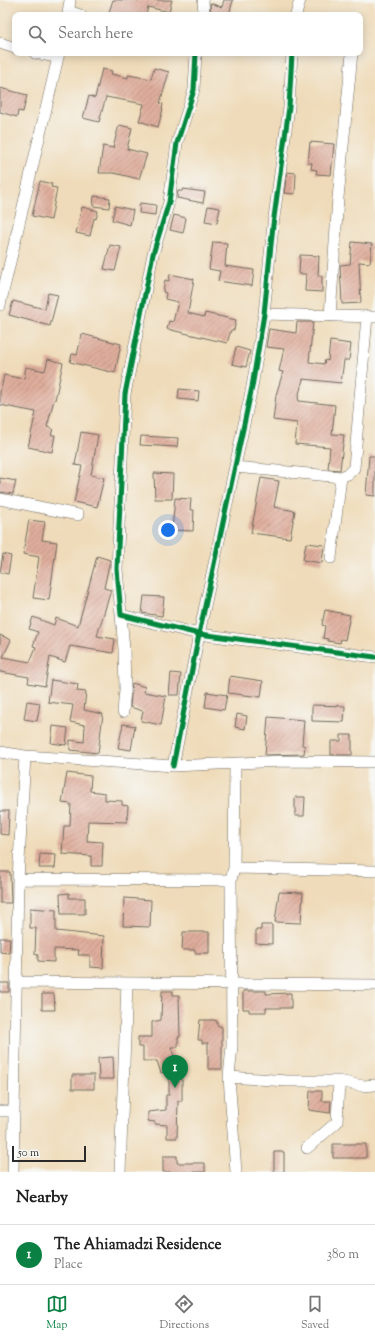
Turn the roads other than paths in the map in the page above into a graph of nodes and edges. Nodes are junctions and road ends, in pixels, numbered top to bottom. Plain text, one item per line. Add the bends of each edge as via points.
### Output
1 (70, 0) edge
2 (203, 0) edge
3 (300, 0) edge
4 (68, 12) edge
5 (204, 12) edge
6 (297, 12) edge
7 (0, 43) edge
8 (12, 47) edge
9 (58, 56) edge
10 (196, 56) edge
11 (292, 56) edge
12 (352, 56) edge
13 (0, 304) edge
14 (264, 314) junction
15 (330, 316) junction
16 (371, 317) edge
17 (235, 467) junction
18 (341, 477) junction
19 (0, 499) edge
20 (78, 515) dead end
21 (331, 558) dead end
22 (121, 616) junction
23 (199, 634) junction
24 (375, 658) edge
25 (123, 712) dead end
26 (0, 752) edge
27 (25, 756) junction
28 (375, 762) edge
29 (235, 764) junction
30 (173, 766) junction
31 (234, 868) junction
32 (375, 871) edge
33 (18, 878) junction
34 (231, 880) junction
35 (16, 982) junction
36 (127, 983) junction
37 (232, 984) junction
38 (375, 985) edge
39 (229, 1077) junction
40 (339, 1081) junction
41 (375, 1085) edge
42 (0, 1111) edge
43 (13, 1111) junction
44 (308, 1148) dead end
45 (13, 1172) edge
46 (120, 1172) edge
47 (236, 1172) edge

1 - 4 street
2 - 5 street
3 - 6 street
7 - 8 street
9 - 13 street
10 - 22 street via 194,90 177,143 168,202 153,254 125,394 117,569
11 - 14 street via 289,108
12 - 15 street
14 - 15 street
14 - 17 street
15 - 16 street
16 - 18 street via 354,468
17 - 18 street
17 - 23 street
18 - 21 street
19 - 20 street
22 - 23 street
22 - 25 street via 125,690
23 - 24 street
23 - 30 street
26 - 27 street
27 - 30 street
27 - 33 street
28 - 29 street via 284,761
29 - 30 street
29 - 31 street
31 - 32 street
31 - 34 street
33 - 34 street
33 - 35 street
34 - 37 street
35 - 36 street
35 - 43 street
36 - 37 street
36 - 46 street
37 - 38 street
37 - 39 street
39 - 40 street
39 - 47 street
40 - 41 street via 363,1086
40 - 44 street via 336,1122
42 - 43 street
43 - 45 street

